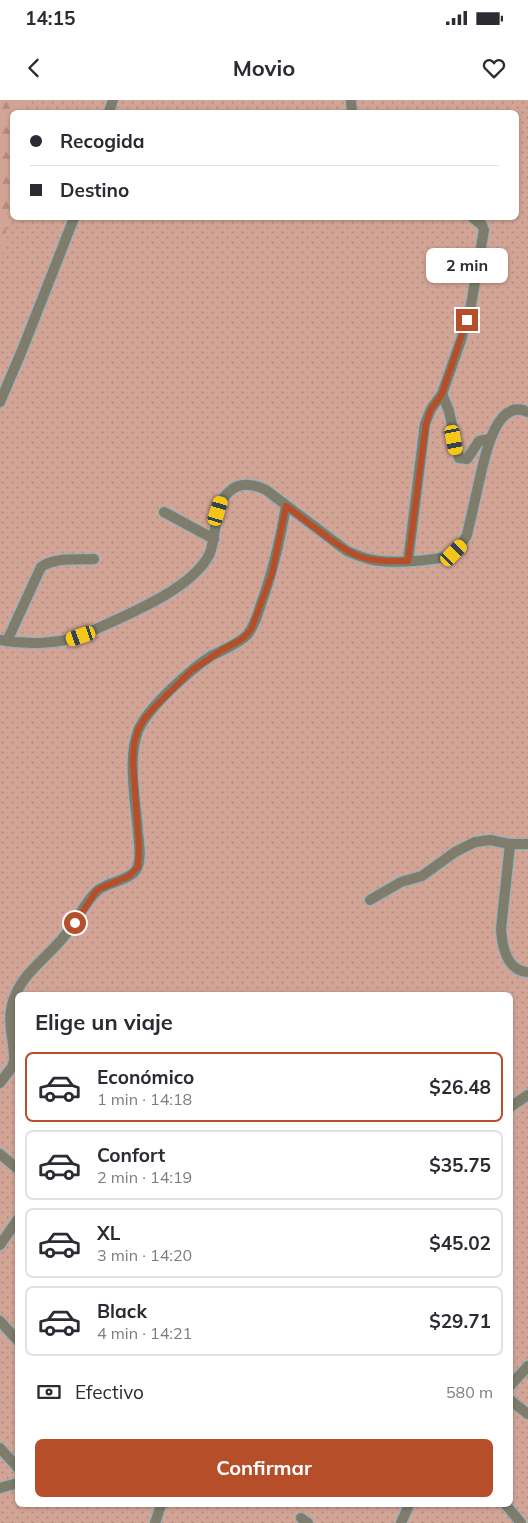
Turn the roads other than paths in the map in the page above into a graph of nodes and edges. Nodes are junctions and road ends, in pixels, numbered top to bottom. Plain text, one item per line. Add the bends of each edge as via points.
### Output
1 (73, 220) edge
2 (476, 220) edge
3 (442, 394) junction
4 (0, 402) edge
5 (528, 412) edge
6 (490, 439) junction
7 (286, 506) junction
8 (164, 512) dead end
9 (214, 539) junction
10 (94, 559) dead end
11 (408, 561) junction
12 (4, 640) edge
13 (510, 844) junction
14 (528, 844) edge
15 (370, 900) dead end
16 (528, 972) edge
17 (17, 992) edge
18 (15, 996) edge
19 (0, 1083) edge
20 (528, 1095) edge
21 (513, 1104) edge
22 (0, 1154) edge
23 (15, 1166) edge
24 (15, 1222) edge
25 (0, 1245) edge
26 (0, 1321) edge
27 (15, 1338) edge
28 (528, 1366) edge
29 (513, 1383) edge
30 (513, 1402) edge
31 (528, 1414) edge
32 (0, 1448) edge
33 (15, 1465) edge
34 (15, 1484) edge
35 (0, 1488) edge
36 (160, 1507) edge
37 (409, 1507) edge
38 (508, 1507) edge
39 (155, 1523) edge
40 (401, 1523) edge
41 (521, 1523) edge

1 - 4 street
2 - 3 street via 482,225 483,237 467,320
3 - 6 street via 459,458 467,459 479,441
3 - 11 street via 431,409 426,424
5 - 6 street via 518,409 508,412
6 - 11 street via 467,535 461,545 448,556
7 - 9 street via 259,486 250,484 230,490 222,500
7 - 11 street via 360,557
7 - 17 street via 272,574 251,630 191,671 145,718 138,730 133,762 138,867 129,876 97,890 64,937 30,970
8 - 9 street
9 - 12 street via 202,566 190,579 81,636 43,643
10 - 12 street via 57,561 42,567
13 - 14 street
13 - 15 street via 490,840 475,842 455,852 426,874 394,885
13 - 16 street via 502,939 513,966
18 - 19 street via 10,1018 14,1061
20 - 21 street
22 - 23 street
24 - 25 street
26 - 27 street
28 - 29 street
30 - 31 street
32 - 33 street
34 - 35 street
36 - 39 street
37 - 40 street
38 - 41 street

